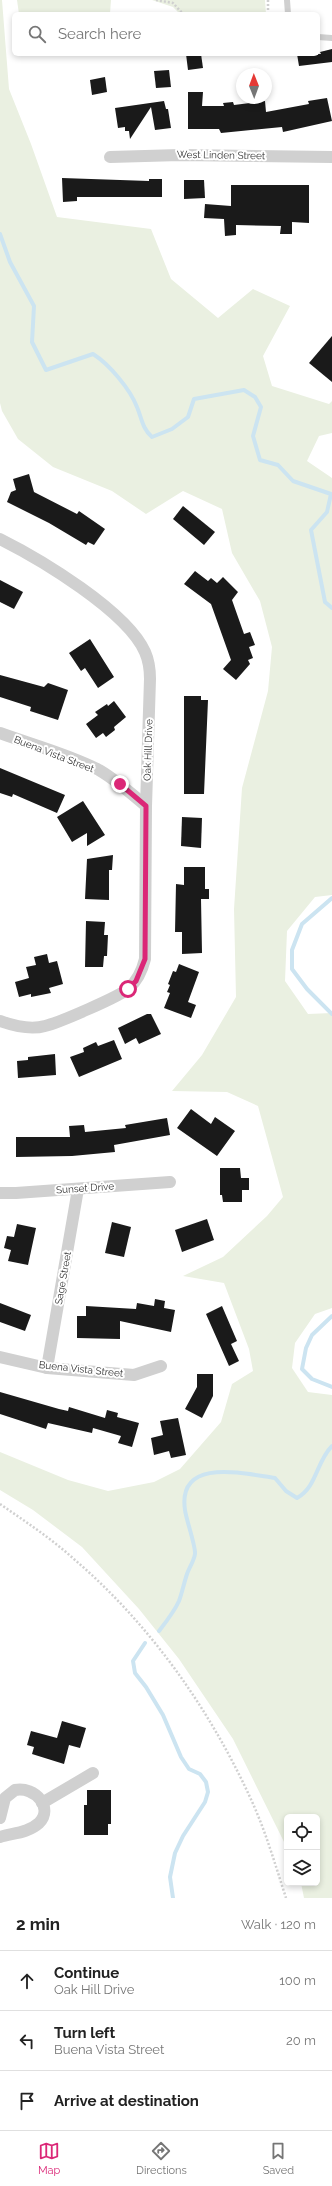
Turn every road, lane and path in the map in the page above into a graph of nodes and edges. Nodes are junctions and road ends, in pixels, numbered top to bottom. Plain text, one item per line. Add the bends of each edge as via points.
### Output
1 (156, 0) edge
2 (176, 0) edge
3 (268, 0) edge
4 (287, 0) edge
5 (173, 3) junction
6 (181, 12) edge
7 (268, 12) edge
8 (288, 12) edge
9 (320, 37) edge
10 (332, 38) edge
11 (110, 156) dead end
12 (332, 157) edge
13 (0, 539) edge
14 (0, 733) edge
15 (146, 806) junction
16 (0, 1021) edge
17 (170, 1182) dead end
18 (78, 1189) junction
19 (0, 1192) edge
20 (0, 1357) edge
21 (161, 1366) dead end
22 (47, 1368) junction
23 (0, 1504) edge
24 (93, 1773) dead end
25 (42, 1803) junction
26 (0, 1818) edge
27 (0, 1837) edge
28 (286, 1898) edge

1 - 5 path
2 - 5 path
3 - 7 path
4 - 8 lane
5 - 6 path
9 - 10 lane
11 - 12 street, West Linden Street
13 - 15 street, Oak Hill Drive via 64,576 92,596 137,639 144,651 150,679
14 - 15 street, Buena Vista Street via 77,760 99,771
15 - 16 street, Oak Hill Drive via 145,959 136,981 120,995 45,1026 28,1027
17 - 18 street, Sunset Drive
18 - 19 street, Sunset Drive
18 - 22 street, Sage Street
20 - 22 street, Buena Vista Street
21 - 22 street, Buena Vista Street via 134,1375
23 - 28 path via 76,1560 152,1638 201,1708 239,1775 267,1840
24 - 25 street
25 - 26 street via 39,1796 33,1792 15,1790 5,1798
25 - 27 street via 43,1816 40,1822 29,1829

